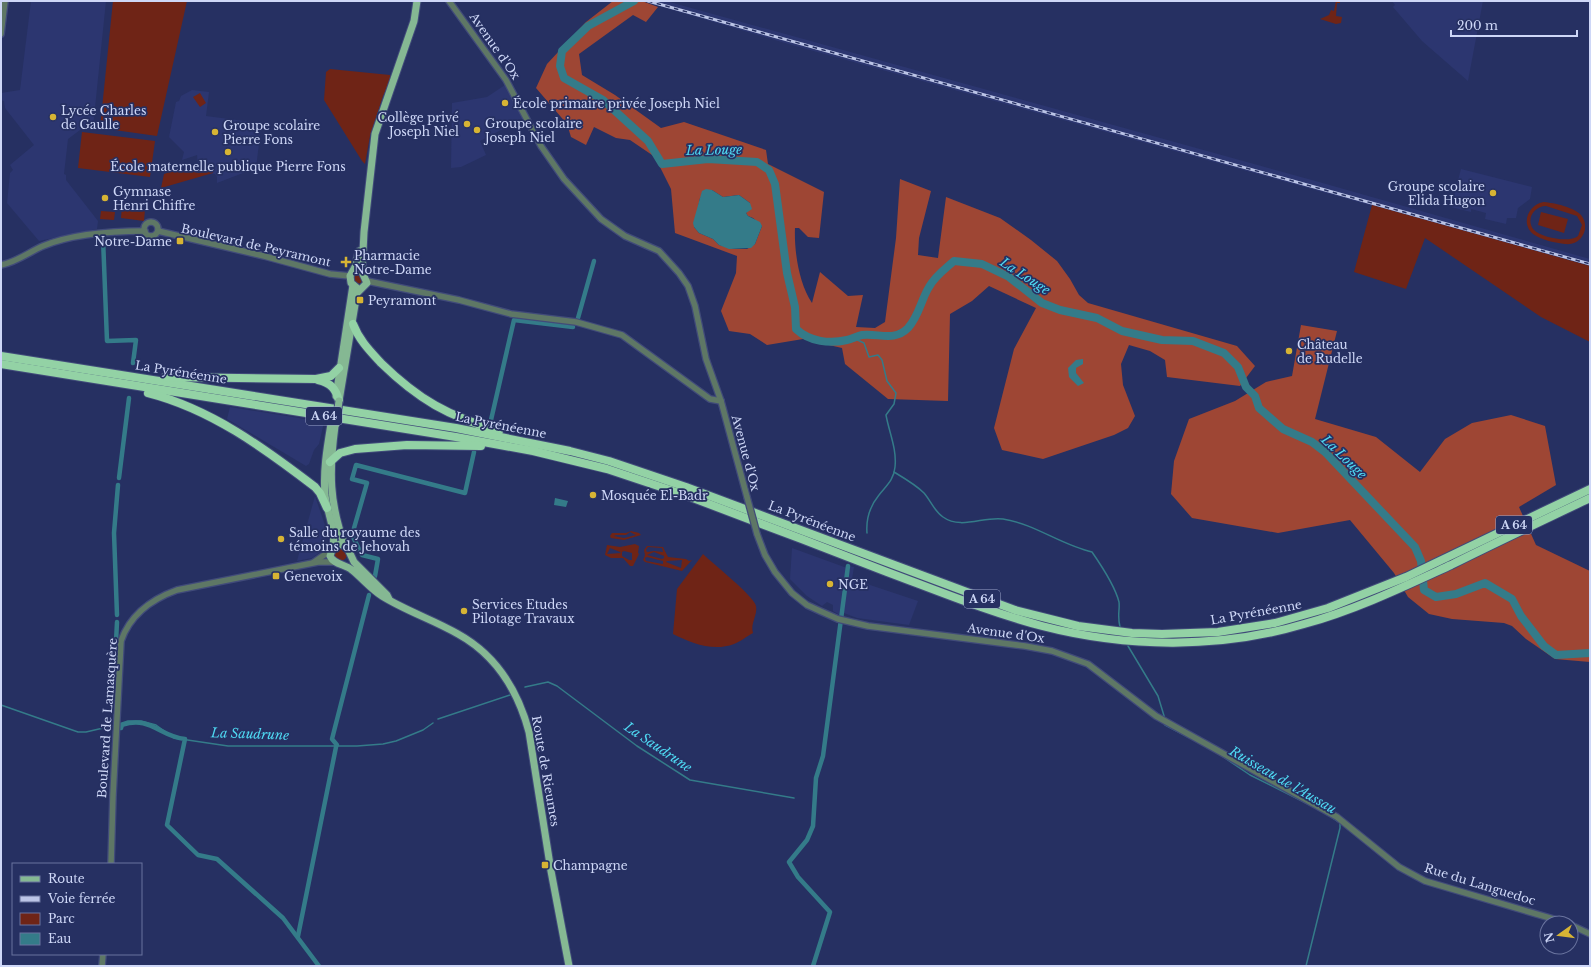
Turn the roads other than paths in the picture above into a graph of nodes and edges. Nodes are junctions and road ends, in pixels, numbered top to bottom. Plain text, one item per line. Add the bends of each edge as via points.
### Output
1 (417, 1) edge
2 (449, 1) edge
3 (5, 3) edge
4 (1, 34) edge
5 (145, 231) junction
6 (158, 231) junction
7 (364, 232) junction
8 (1, 265) edge
9 (362, 272) junction
10 (352, 273) junction
11 (367, 281) junction
12 (353, 285) junction
13 (361, 289) junction
14 (353, 324) junction
15 (1, 356) edge
16 (1, 364) edge
17 (339, 368) junction
18 (130, 376) junction
19 (316, 379) junction
20 (114, 382) junction
21 (336, 391) junction
22 (337, 401) junction
23 (721, 401) junction
24 (333, 424) junction
25 (514, 438) junction
26 (533, 451) junction
27 (330, 462) junction
28 (1590, 488) edge
29 (1590, 498) edge
30 (327, 508) junction
31 (345, 546) junction
32 (332, 549) junction
33 (350, 554) junction
34 (338, 563) junction
35 (308, 564) junction
36 (1439, 566) junction
37 (390, 599) junction
38 (1313, 802) joint
39 (111, 863) edge
40 (1540, 915) edge
41 (1579, 929) edge
42 (1590, 934) edge
43 (103, 955) edge
44 (102, 966) edge
45 (569, 966) edge

1 - 7 main road via 414,21 375,134
2 - 23 street, Avenue d'Ox via 506,80 541,146 564,179 601,219 625,236 659,251 688,286 695,306 706,359
3 - 4 street
5 - 6 street via 151,236
5 - 6 street via 146,225 152,223 157,226
5 - 8 street via 102,233 60,241 44,245
6 - 10 street, Boulevard de Peyramont via 330,274
7 - 9 main road
7 - 10 main road
9 - 10 main road
9 - 11 main road
10 - 12 main road
11 - 13 main road via 366,286
11 - 23 street via 459,300 511,314 576,322 622,335 710,399
12 - 13 main road
12 - 17 main road
13 - 14 main road via 357,293
14 - 22 main road
14 - 25 highway via 363,343 415,393 454,416
15 - 18 highway, La Pyrénéenne / A 64
16 - 20 highway, La Pyrénéenne / A 64
17 - 19 highway via 331,376
17 - 21 main road
18 - 19 highway via 136,374 175,378
18 - 25 highway, La Pyrénéenne / A 64
19 - 21 highway via 328,382
20 - 26 highway, La Pyrénéenne / A 64
20 - 30 highway via 116,386 144,391 182,403 220,421 315,487
21 - 22 highway
22 - 24 main road
23 - 38 street, Avenue d'Ox, bridge via 765,555 792,593 807,605 841,620 868,626 1025,646 1052,651 1088,664 1136,703 1161,719
24 - 27 main road
24 - 30 main road via 325,466
25 - 36 highway, La Pyrénéenne / A 64 via 644,472 1015,610 1106,630 1162,634 1242,629 1321,611
26 - 27 highway via 529,453 478,445 406,445 349,450
26 - 36 highway, La Pyrénéenne / A 64 via 649,482 1013,618 1105,638 1190,642 1263,634 1330,617 1406,586
27 - 31 main road via 334,507
28 - 36 highway, La Pyrénéenne / A 64
29 - 36 highway, La Pyrénéenne / A 64
30 - 32 main road via 335,538
31 - 32 main road via 340,544
31 - 33 main road
32 - 34 main road via 331,558
32 - 35 street, Boulevard de Lamasquère
33 - 34 main road via 346,561
33 - 37 main road, Route de Rieumes via 354,562
34 - 35 street, Boulevard de Lamasquère
34 - 37 main road, Route de Rieumes via 349,567 380,595
35 - 39 street, Boulevard de Lamasquère via 164,594 145,607 125,628 121,641 116,722
37 - 45 main road, Route de Rieumes via 477,646 502,672 519,702 526,718 532,746
38 - 40 street, Rue du Languedoc via 1337,817 1399,867 1425,881
41 - 42 street
43 - 44 street

